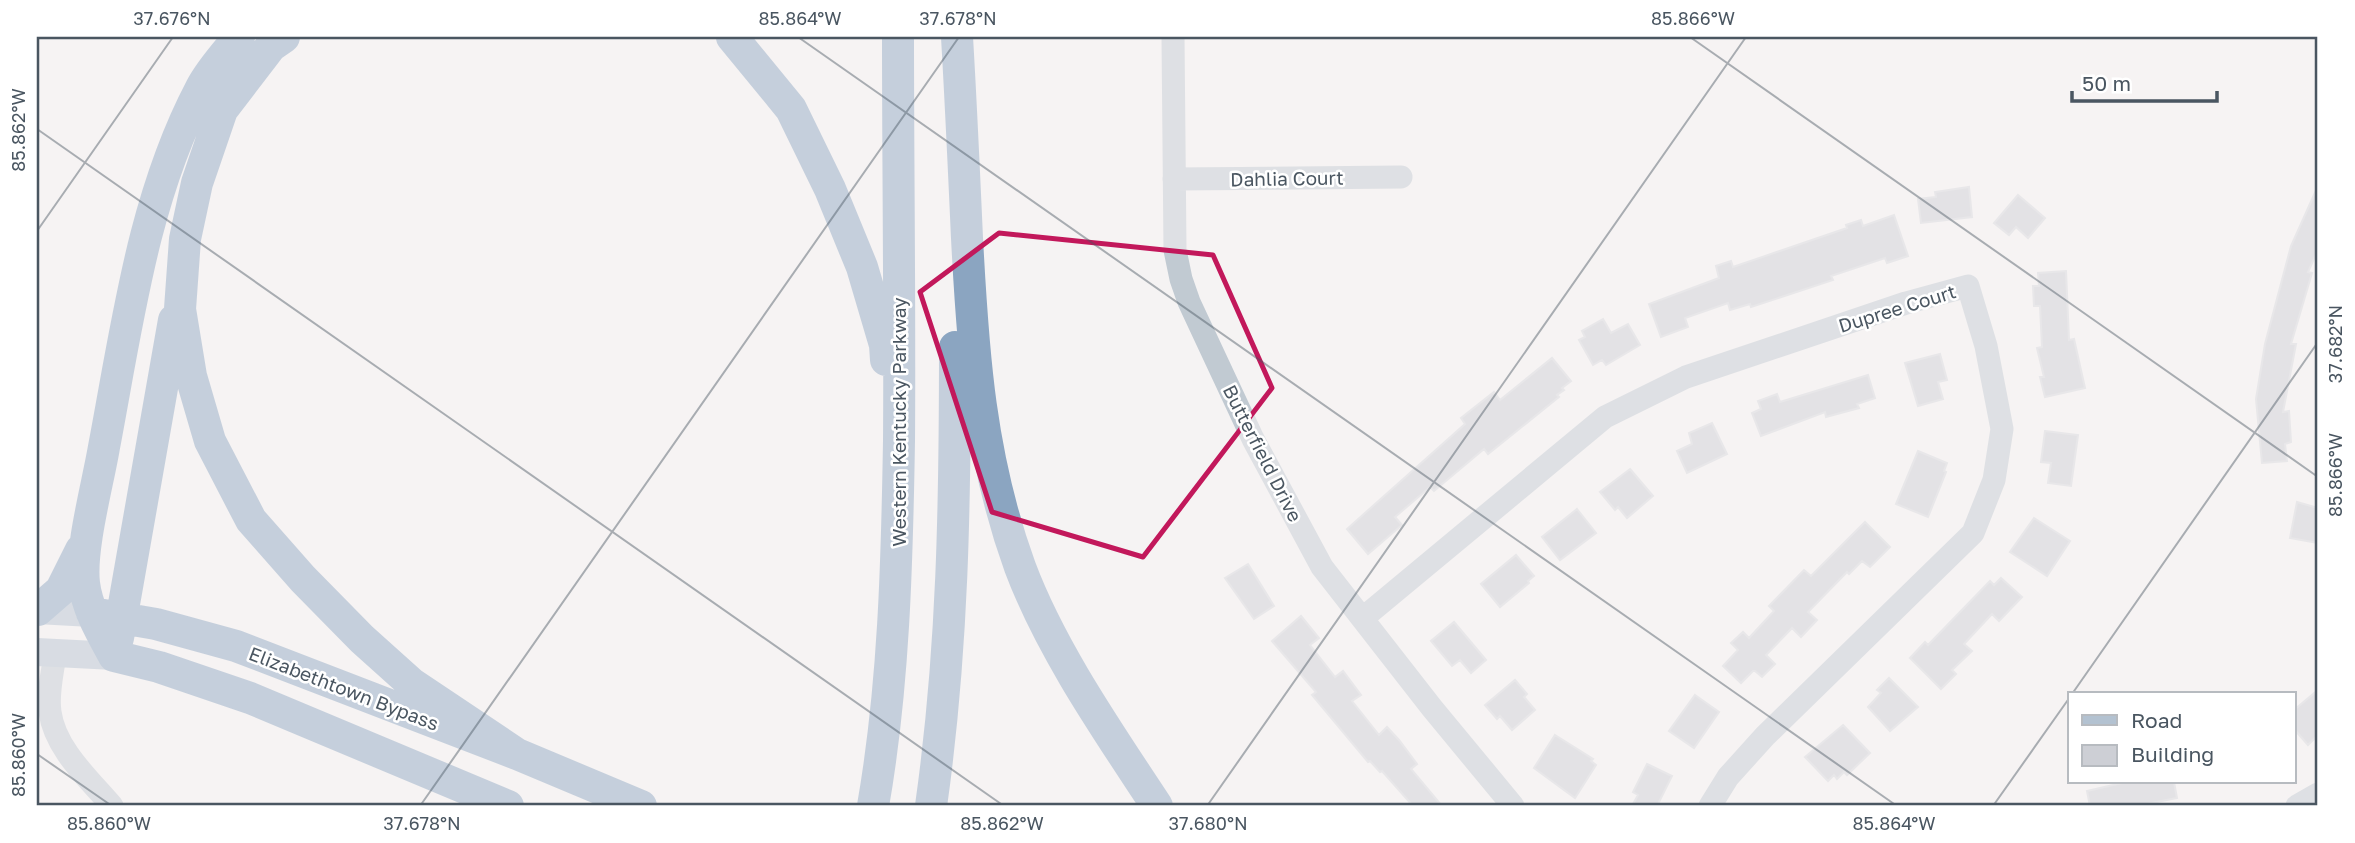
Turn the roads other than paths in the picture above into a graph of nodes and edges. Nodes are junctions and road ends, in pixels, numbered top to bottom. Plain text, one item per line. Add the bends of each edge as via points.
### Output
1 (239, 37) edge
2 (284, 37) edge
3 (732, 37) edge
4 (898, 37) edge
5 (956, 37) edge
6 (1173, 37) edge
7 (1401, 177) dead end
8 (1174, 179) junction
9 (181, 279) junction
10 (898, 496) junction
11 (88, 536) junction
12 (38, 610) edge
13 (107, 615) junction
14 (1363, 618) junction
15 (46, 653) edge
16 (114, 656) junction
17 (517, 754) junction
18 (2318, 794) edge
19 (112, 806) edge
20 (508, 806) edge
21 (640, 806) edge
22 (873, 806) edge
23 (931, 806) edge
24 (1157, 806) edge
25 (1513, 806) edge
26 (1710, 806) edge
27 (2297, 806) edge

1 - 11 highway via 202,86 163,178 129,314
2 - 9 highway via 222,110 197,183
3 - 10 highway via 791,109 862,267 884,345
4 - 10 highway, Western Kentucky Parkway
5 - 23 highway via 955,517 948,671
5 - 24 highway via 976,382 1000,508 1021,570 1050,630
6 - 8 street, Butterfield Drive
7 - 8 street, Dahlia Court
8 - 14 street, Butterfield Drive via 1175,250 1189,302 1253,439 1322,567
9 - 13 highway
9 - 17 highway via 180,309 191,376 210,441 251,520 362,639 411,683
10 - 22 highway, Western Kentucky Parkway via 893,637
11 - 12 highway via 61,590
11 - 13 highway via 84,586
12 - 13 main road, Elizabethtown Bypass
13 - 16 highway
13 - 17 highway, Elizabethtown Bypass via 205,635
14 - 25 street, Butterfield Drive
14 - 26 street, Dupree Court via 1605,417 1686,377 1968,286 1986,346 2002,429 1994,480 1973,533 1765,736 1728,777
15 - 16 main road
15 - 19 street via 53,727 73,760
16 - 20 highway via 250,698
17 - 21 highway, Elizabethtown Bypass
18 - 27 street

